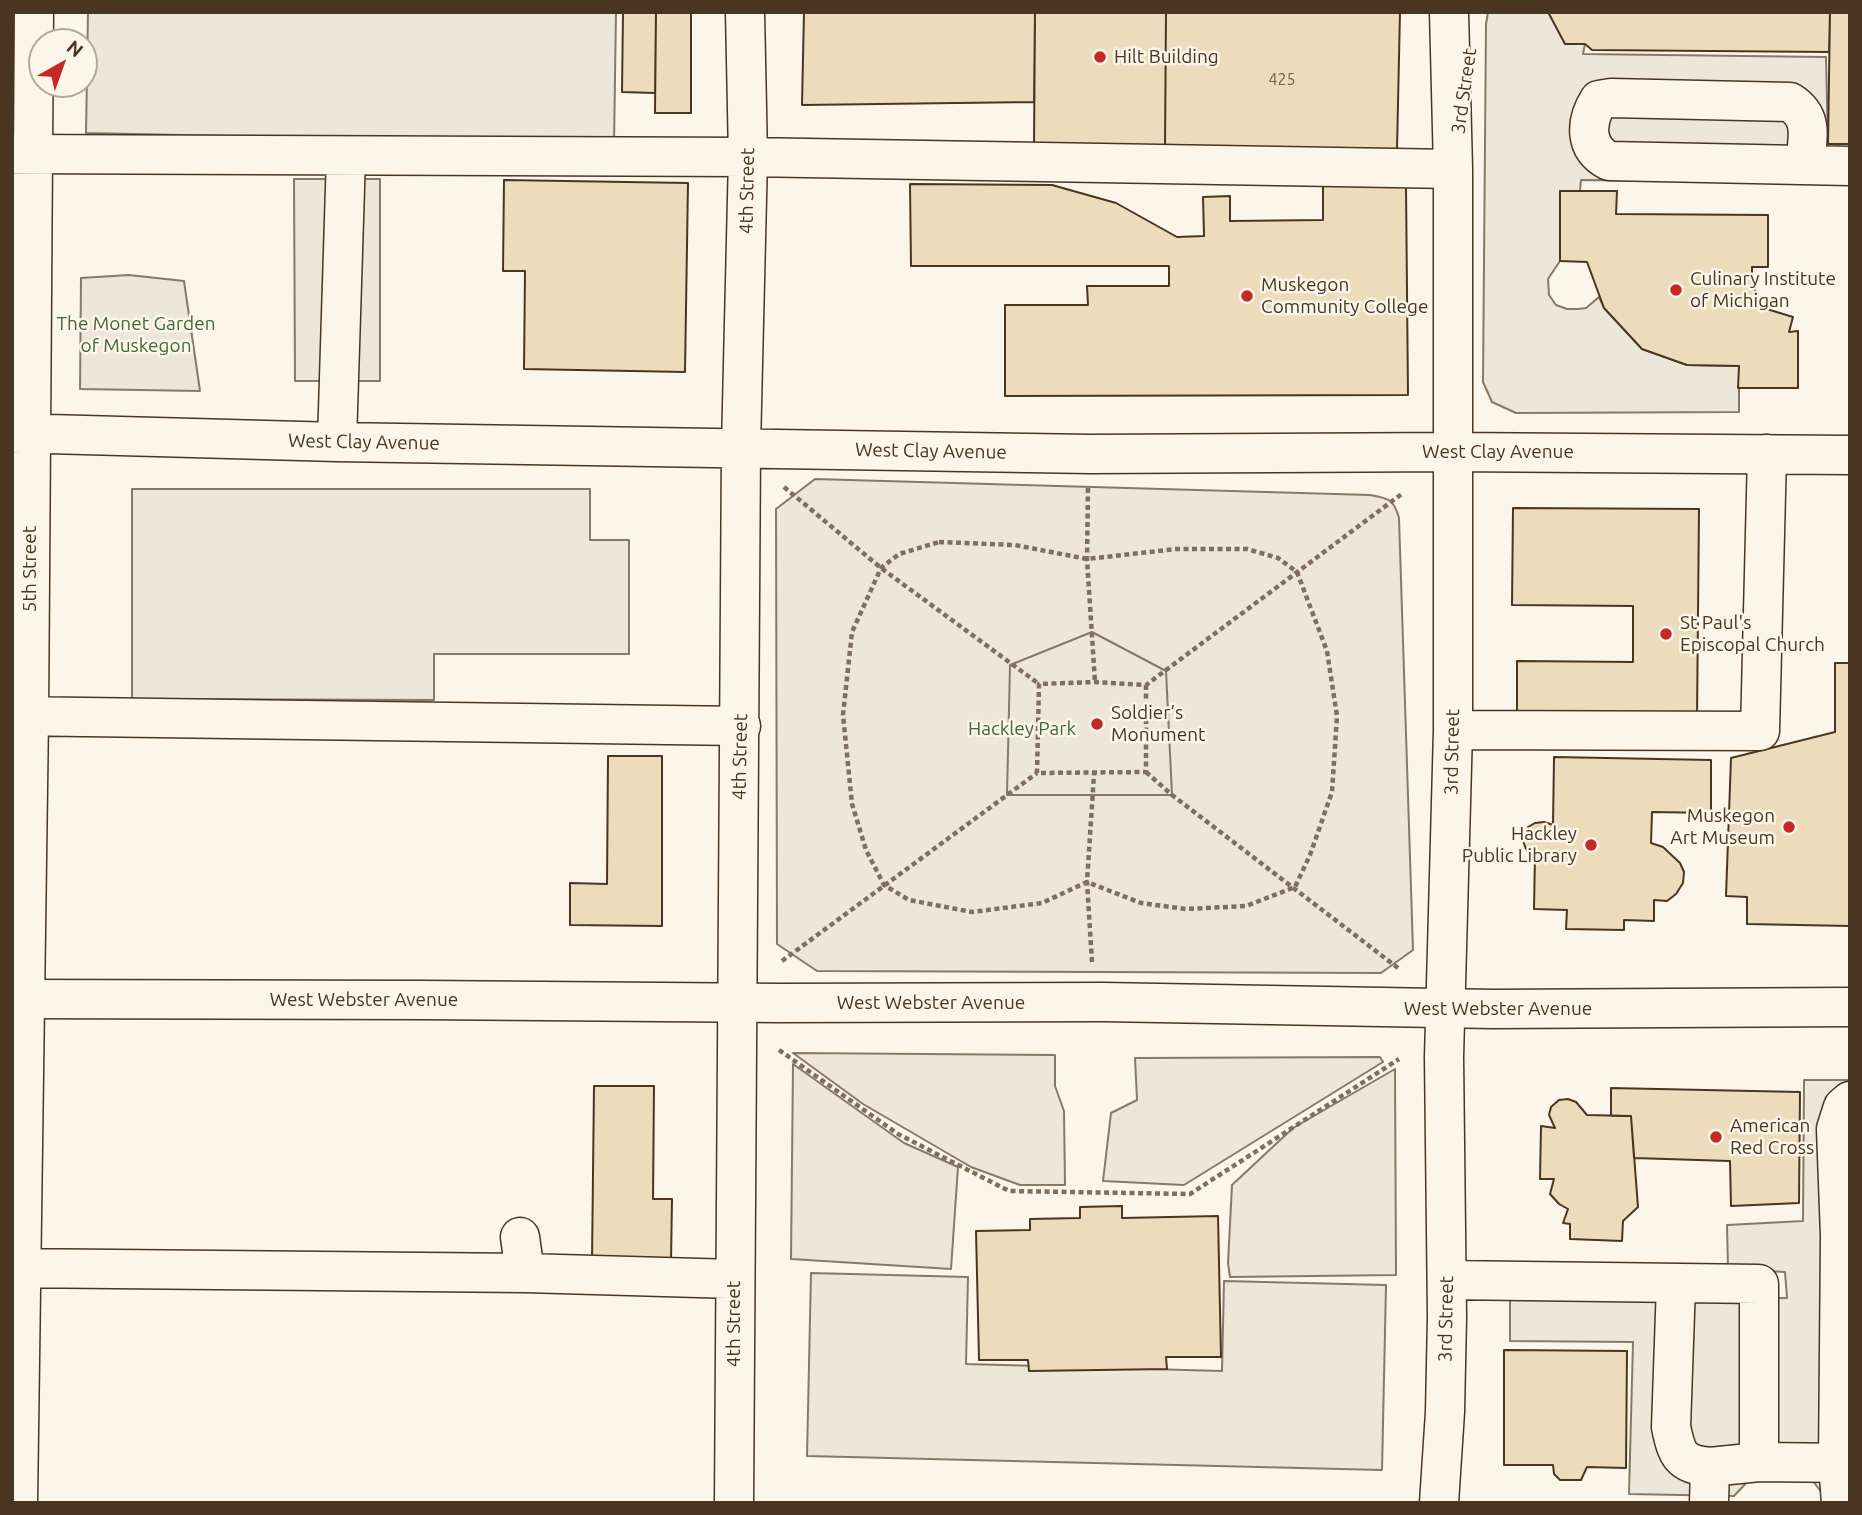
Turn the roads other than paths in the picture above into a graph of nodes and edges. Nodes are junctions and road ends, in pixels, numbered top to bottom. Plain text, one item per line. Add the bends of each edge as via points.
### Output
1 (34, 12) edge
2 (745, 12) edge
3 (1450, 12) edge
4 (1476, 12) edge
5 (22, 154) edge
6 (346, 156) junction
7 (748, 157) junction
8 (1805, 165) junction
9 (1850, 166) edge
10 (1452, 169) junction
11 (22, 433) edge
12 (337, 442) junction
13 (741, 447) junction
14 (1453, 452) junction
15 (1767, 454) junction
16 (1850, 455) edge
17 (20, 716) edge
18 (741, 726) junction
19 (1453, 730) junction
20 (18, 999) edge
21 (735, 1002) junction
22 (1850, 1007) edge
23 (1445, 1009) junction
24 (1850, 1101) edge
25 (16, 1268) edge
26 (734, 1279) junction
27 (1447, 1280) junction
28 (1676, 1284) junction
29 (1759, 1462) junction
30 (1844, 1463) edge
31 (1709, 1485) edge
32 (18, 1503) edge
33 (734, 1503) edge
34 (1439, 1503) edge
35 (1841, 1503) edge

1 - 5 street, 5th Street
2 - 7 street, 4th Street
3 - 10 street, 3rd Street
4 - 10 street, 3rd Street
5 - 6 street
5 - 11 street, 5th Street
6 - 7 street
6 - 12 street
7 - 10 street
7 - 13 street, 4th Street
8 - 8 street via 1609,161 1597,155 1589,141 1591,113 1599,100 1611,98 1790,102 1808,122
8 - 9 street
10 - 14 street, 3rd Street
11 - 12 street, West Clay Avenue
11 - 17 street, 5th Street
12 - 13 street, West Clay Avenue
13 - 14 street, West Clay Avenue via 1091,454
13 - 18 street, 4th Street
14 - 15 street, West Clay Avenue
14 - 19 street, 3rd Street
15 - 16 street, West Clay Avenue
15 - 19 street via 1760,731
17 - 18 street
17 - 20 street, 5th Street
18 - 21 street, 4th Street
19 - 23 street, 3rd Street
20 - 21 street, West Webster Avenue
20 - 25 street, 5th Street
21 - 23 street, West Webster Avenue via 1103,1002
21 - 26 street, 4th Street
22 - 23 street, West Webster Avenue
23 - 27 street, 3rd Street
24 - 30 street via 1843,1107 1836,1129
25 - 26 street via 522,1255
25 - 32 street, 5th Street
26 - 33 street, 4th Street
27 - 28 street
27 - 34 street, 3rd Street
28 - 29 street via 1759,1284
28 - 31 street via 1671,1427 1676,1449
29 - 30 street
29 - 31 street
30 - 35 street

